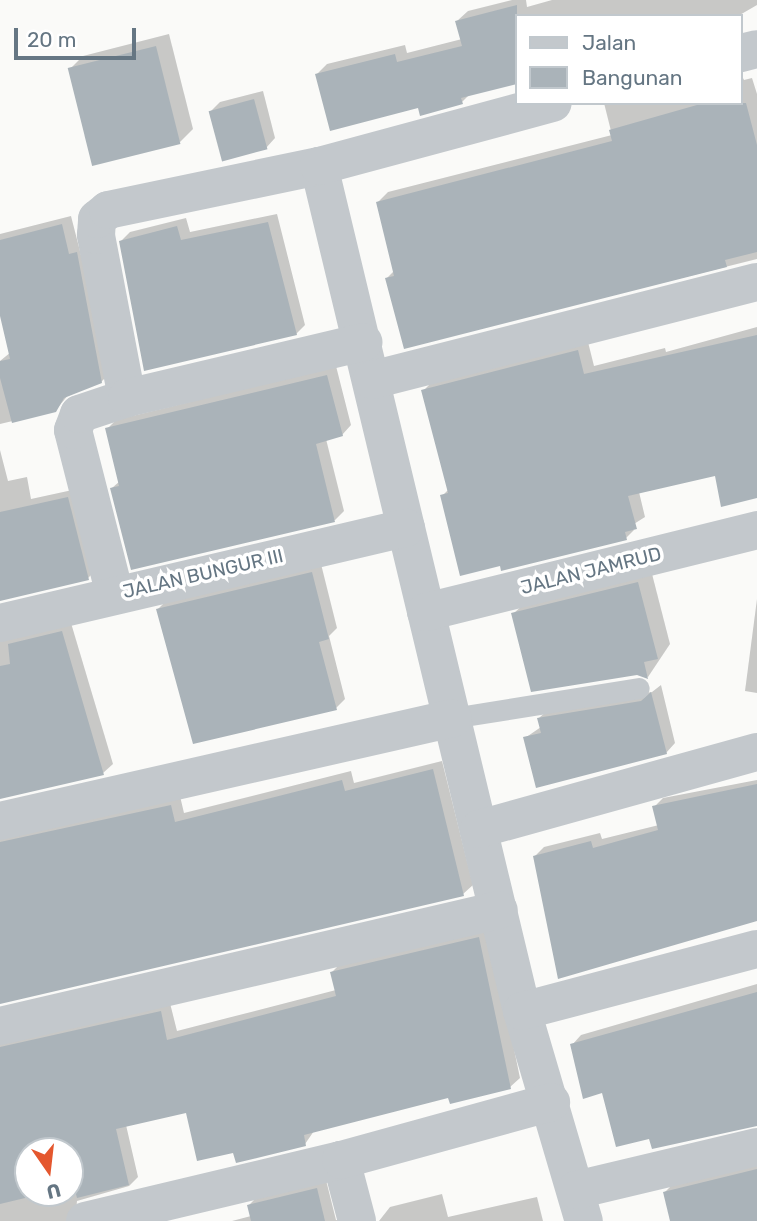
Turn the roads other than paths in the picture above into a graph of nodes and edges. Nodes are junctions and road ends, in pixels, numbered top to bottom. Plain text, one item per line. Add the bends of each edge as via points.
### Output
1 (546, 105) edge
2 (319, 166) junction
3 (757, 282) edge
4 (363, 342) junction
5 (372, 380) junction
6 (127, 398) junction
7 (406, 528) junction
8 (757, 530) edge
9 (115, 594) junction
10 (426, 612) junction
11 (0, 623) edge
12 (639, 688) dead end
13 (452, 719) junction
14 (757, 752) edge
15 (0, 821) edge
16 (478, 829) junction
17 (499, 910) junction
18 (757, 949) edge
19 (522, 1011) junction
20 (0, 1026) edge
21 (551, 1102) junction
22 (757, 1147) edge
23 (341, 1160) junction
24 (580, 1205) edge
25 (187, 1209) edge
26 (85, 1221) edge
27 (357, 1221) edge

1 - 2 street
2 - 4 street
2 - 6 street via 108,210 97,219 96,235
3 - 5 street
4 - 5 street
4 - 6 street
5 - 7 street
6 - 9 street via 79,414 73,430
7 - 9 street, JALAN BUNGUR III
7 - 10 street
8 - 10 street, JALAN JAMRUD
9 - 11 street, JALAN BUNGUR III
10 - 13 street
12 - 13 lane
13 - 15 street
13 - 16 street
14 - 16 street
16 - 17 street
17 - 19 street
17 - 20 street
18 - 19 street
19 - 21 street
21 - 23 street
21 - 24 street
22 - 24 street
23 - 25 street
23 - 27 street
25 - 26 street

